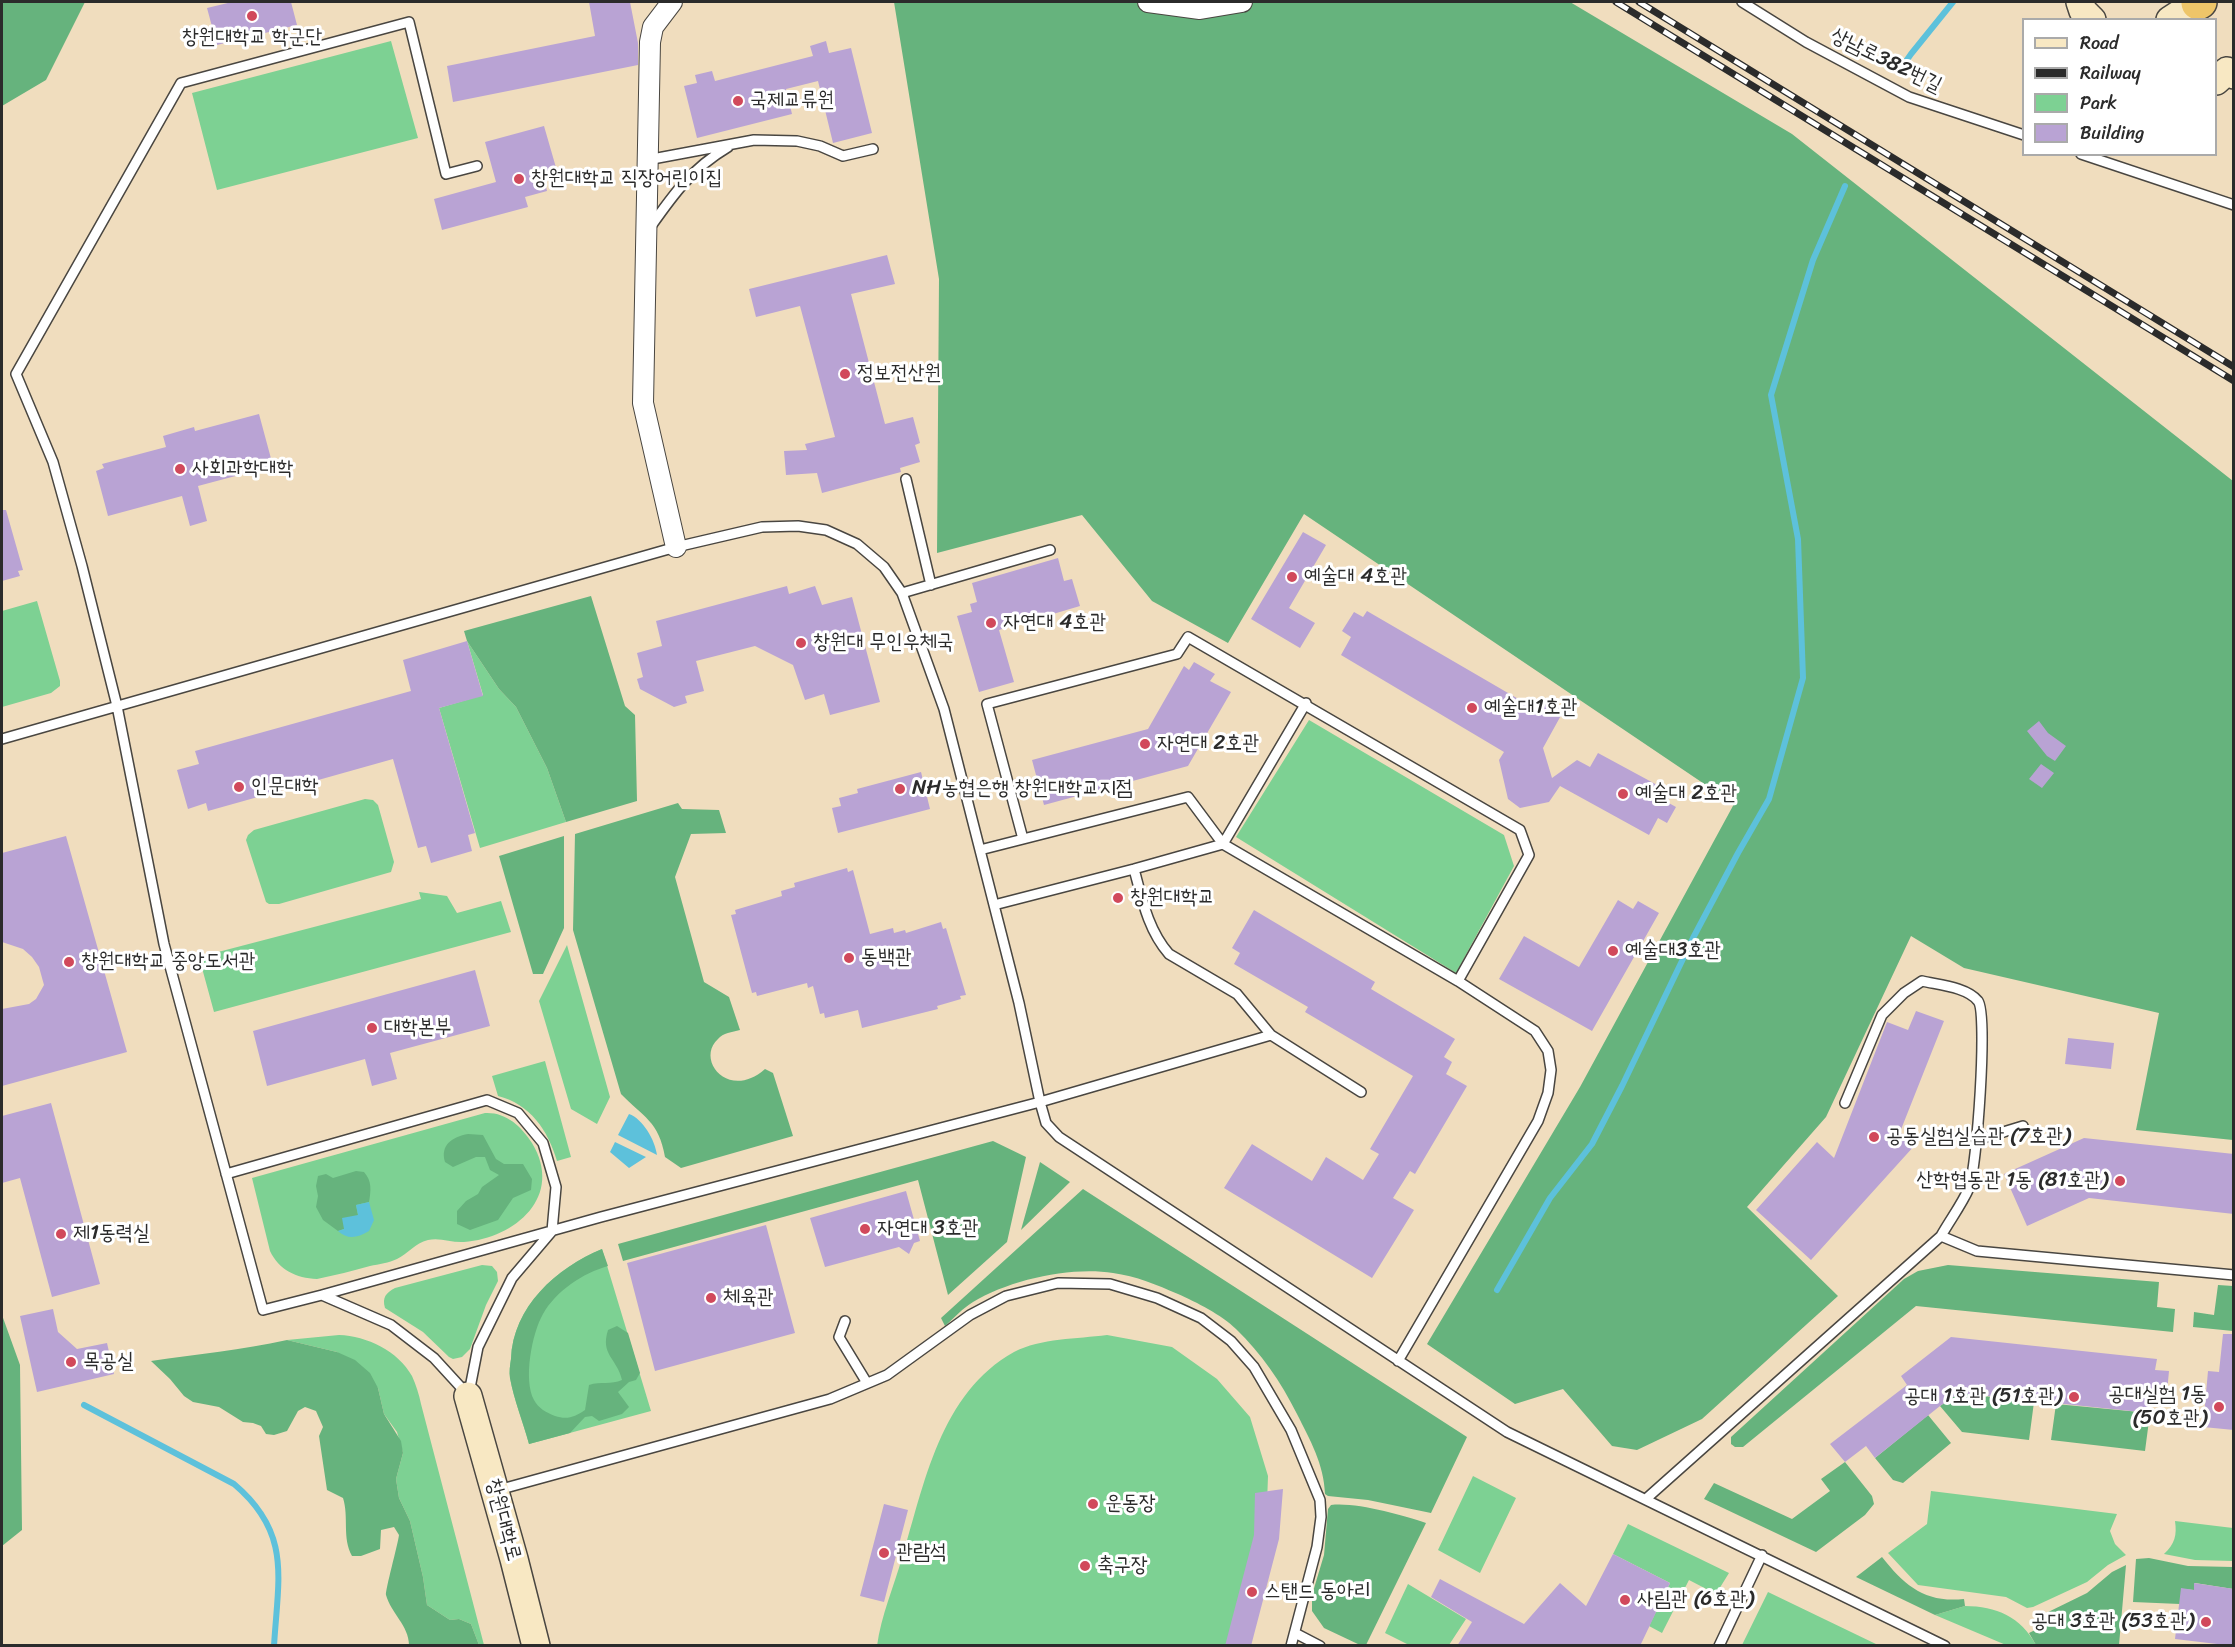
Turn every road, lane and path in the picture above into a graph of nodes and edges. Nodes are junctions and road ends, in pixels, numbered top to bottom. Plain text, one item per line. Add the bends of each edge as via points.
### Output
1 (672, 2) edge
2 (1148, 2) edge
3 (1242, 2) edge
4 (1742, 2) edge
5 (2191, 2) edge
6 (2162, 18) edge
7 (2172, 18) edge
8 (2234, 75) edge
9 (2217, 80) edge
10 (2022, 134) edge
11 (733, 144) junction
12 (873, 149) dead end
13 (2087, 156) edge
14 (647, 160) junction
15 (477, 166) dead end
16 (2234, 205) edge
17 (646, 234) junction
18 (906, 479) dead end
19 (676, 547) junction
20 (1050, 550) dead end
21 (931, 585) junction
22 (902, 593) junction
23 (1306, 703) junction
24 (117, 706) junction
25 (2, 739) edge
26 (1023, 839) junction
27 (1222, 844) junction
28 (980, 850) junction
29 (1134, 869) junction
30 (994, 904) junction
31 (1458, 981) junction
32 (1271, 1035) junction
33 (1361, 1092) dead end
34 (1040, 1102) junction
35 (1845, 1103) dead end
36 (2023, 1126) dead end
37 (1977, 1140) junction
38 (226, 1174) junction
39 (552, 1231) junction
40 (1941, 1236) junction
41 (2234, 1275) edge
42 (322, 1295) junction
43 (845, 1321) dead end
44 (1398, 1361) junction
45 (867, 1383) junction
46 (468, 1396) junction
47 (495, 1490) junction
48 (1647, 1498) junction
49 (1762, 1555) junction
50 (1295, 1633) junction
51 (536, 1646) edge
52 (1291, 1646) edge
53 (1320, 1646) edge
54 (1719, 1646) edge
55 (1945, 1646) edge

1 - 14 street via 653,27 650,42
2 - 3 street via 1200,9
4 - 10 lane, 상남로382번길 via 1806,42 1909,97
5 - 6 street
5 - 7 street
8 - 9 street via 2227,71
11 - 12 lane via 754,140 797,141 843,156
11 - 14 lane
11 - 17 lane via 692,172
13 - 16 lane
14 - 17 street
15 - 24 lane via 446,174 409,22 181,83 16,374 53,462
17 - 19 street via 643,403
18 - 21 lane
19 - 22 lane via 762,527 826,530 857,544 884,567
19 - 24 lane
20 - 21 lane
21 - 22 lane
22 - 28 lane via 944,709
23 - 26 lane via 1188,637 1177,654 987,705
23 - 27 lane
23 - 31 lane via 1520,830 1529,855
24 - 25 lane
24 - 38 lane via 164,944
26 - 27 lane via 1188,797
26 - 28 lane
27 - 29 lane
27 - 31 lane
28 - 30 lane
29 - 30 lane
29 - 32 lane via 1148,918 1162,946 1175,959 1237,994
30 - 34 lane
31 - 44 lane via 1535,1031 1548,1051 1548,1093 1538,1121
32 - 33 lane
32 - 34 lane
34 - 39 lane
34 - 44 lane via 1046,1123 1059,1137
35 - 37 lane via 1882,1015 1891,1004 1922,981 1951,988 1980,1002 1983,1021
36 - 37 lane
37 - 40 lane via 1970,1187
38 - 39 lane via 487,1100 518,1113 543,1143 556,1187
38 - 42 lane via 263,1310
39 - 42 lane
39 - 46 lane via 512,1278 478,1347
40 - 41 lane via 1977,1251
40 - 48 lane
42 - 46 lane via 391,1325 434,1358
43 - 45 lane via 839,1336
44 - 48 lane via 1507,1432
45 - 47 lane via 830,1399
45 - 50 lane via 887,1375 970,1316 1006,1296 1058,1283 1110,1284 1157,1298 1201,1318 1231,1341 1254,1367 1292,1430 1320,1500 1317,1547
46 - 47 street, 창원대학로
47 - 51 street, 창원대학로
48 - 49 lane
49 - 54 lane
49 - 55 lane
50 - 52 lane
50 - 53 lane

